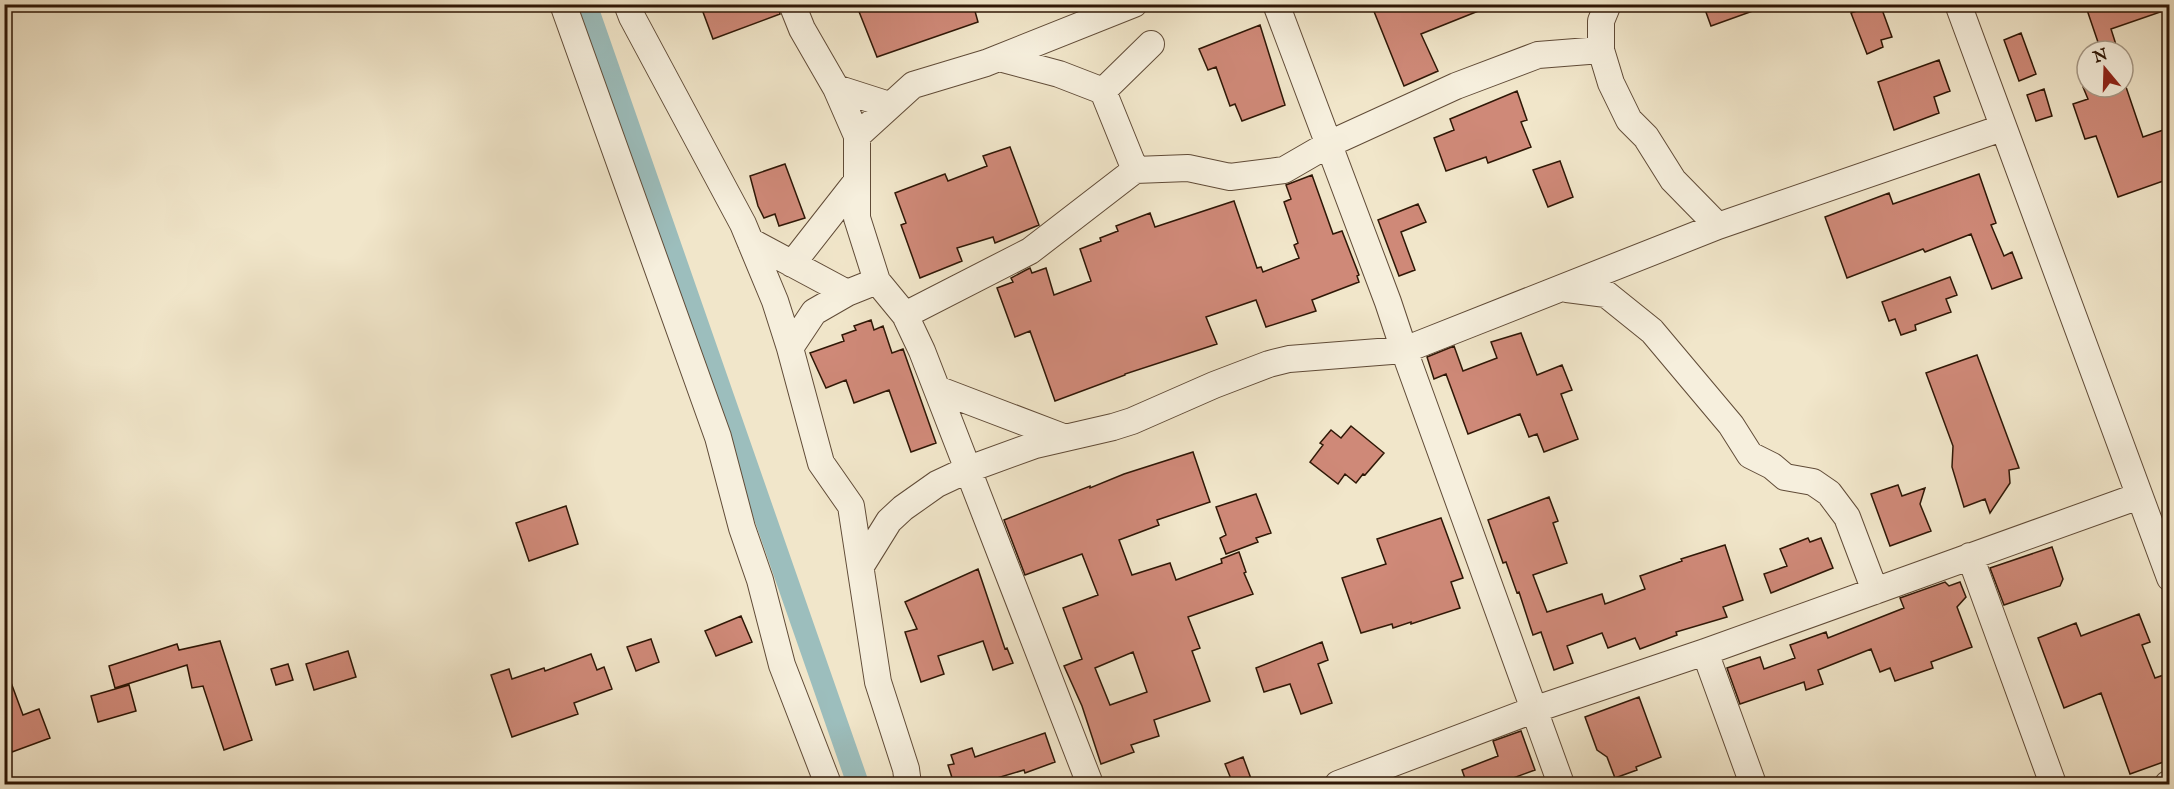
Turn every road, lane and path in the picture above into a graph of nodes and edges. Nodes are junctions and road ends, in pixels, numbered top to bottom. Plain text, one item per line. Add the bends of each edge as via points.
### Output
1 (563, 4) edge
2 (627, 4) edge
3 (792, 4) edge
4 (1134, 4) edge
5 (1276, 4) edge
6 (1608, 4) edge
7 (1958, 4) edge
8 (1151, 44) dead end
9 (1601, 50) junction
10 (999, 58) junction
11 (836, 88) junction
12 (1104, 91) junction
13 (889, 105) junction
14 (2002, 128) junction
15 (857, 136) junction
16 (1329, 144) junction
17 (1135, 170) junction
18 (857, 181) junction
19 (1719, 226) junction
20 (750, 241) junction
21 (792, 264) junction
22 (877, 281) junction
23 (1564, 288) junction
24 (847, 293) junction
25 (905, 315) junction
26 (790, 348) junction
27 (1404, 350) junction
28 (937, 389) junction
29 (1063, 437) junction
30 (969, 469) junction
31 (2139, 496) junction
32 (1970, 556) junction
33 (861, 566) junction
34 (2169, 578) edge
35 (1875, 591) junction
36 (1705, 652) junction
37 (1533, 710) junction
38 (828, 784) edge
39 (908, 784) edge
40 (1090, 784) edge
41 (1338, 784) edge
42 (1561, 784) edge
43 (1753, 784) edge
44 (2053, 784) edge

1 - 38 street via 718,437 783,665
2 - 20 street
3 - 11 street
4 - 10 street
5 - 16 street
6 - 9 street via 1601,21
7 - 14 street
8 - 12 street
9 - 16 street via 1538,55 1456,86
9 - 19 street via 1629,120 1647,137 1673,180
10 - 12 street
10 - 13 street via 913,85
11 - 13 street
11 - 15 street
12 - 17 street
13 - 15 street
14 - 19 street
14 - 31 street
15 - 18 street
16 - 17 street via 1284,170 1230,177 1188,168
16 - 27 street
17 - 25 street via 1030,251
18 - 21 street
18 - 22 street via 857,218
19 - 23 street
20 - 21 street
20 - 26 street
21 - 24 street
22 - 24 street
22 - 25 street
23 - 27 street
23 - 35 street via 1606,294 1652,331 1731,425 1750,454 1785,477 1813,482 1829,493 1847,517
24 - 26 street via 814,312
25 - 28 street
26 - 33 street via 821,463 851,506
27 - 29 street via 1289,359 1222,382 1113,428
27 - 37 street
28 - 29 street
28 - 30 street
29 - 30 street
30 - 33 street via 937,484 903,508 889,521
30 - 40 street
31 - 32 street
31 - 34 street
32 - 35 street
32 - 44 street
33 - 39 street via 878,682
35 - 36 street
36 - 37 street
36 - 43 street
37 - 41 street
37 - 42 street

